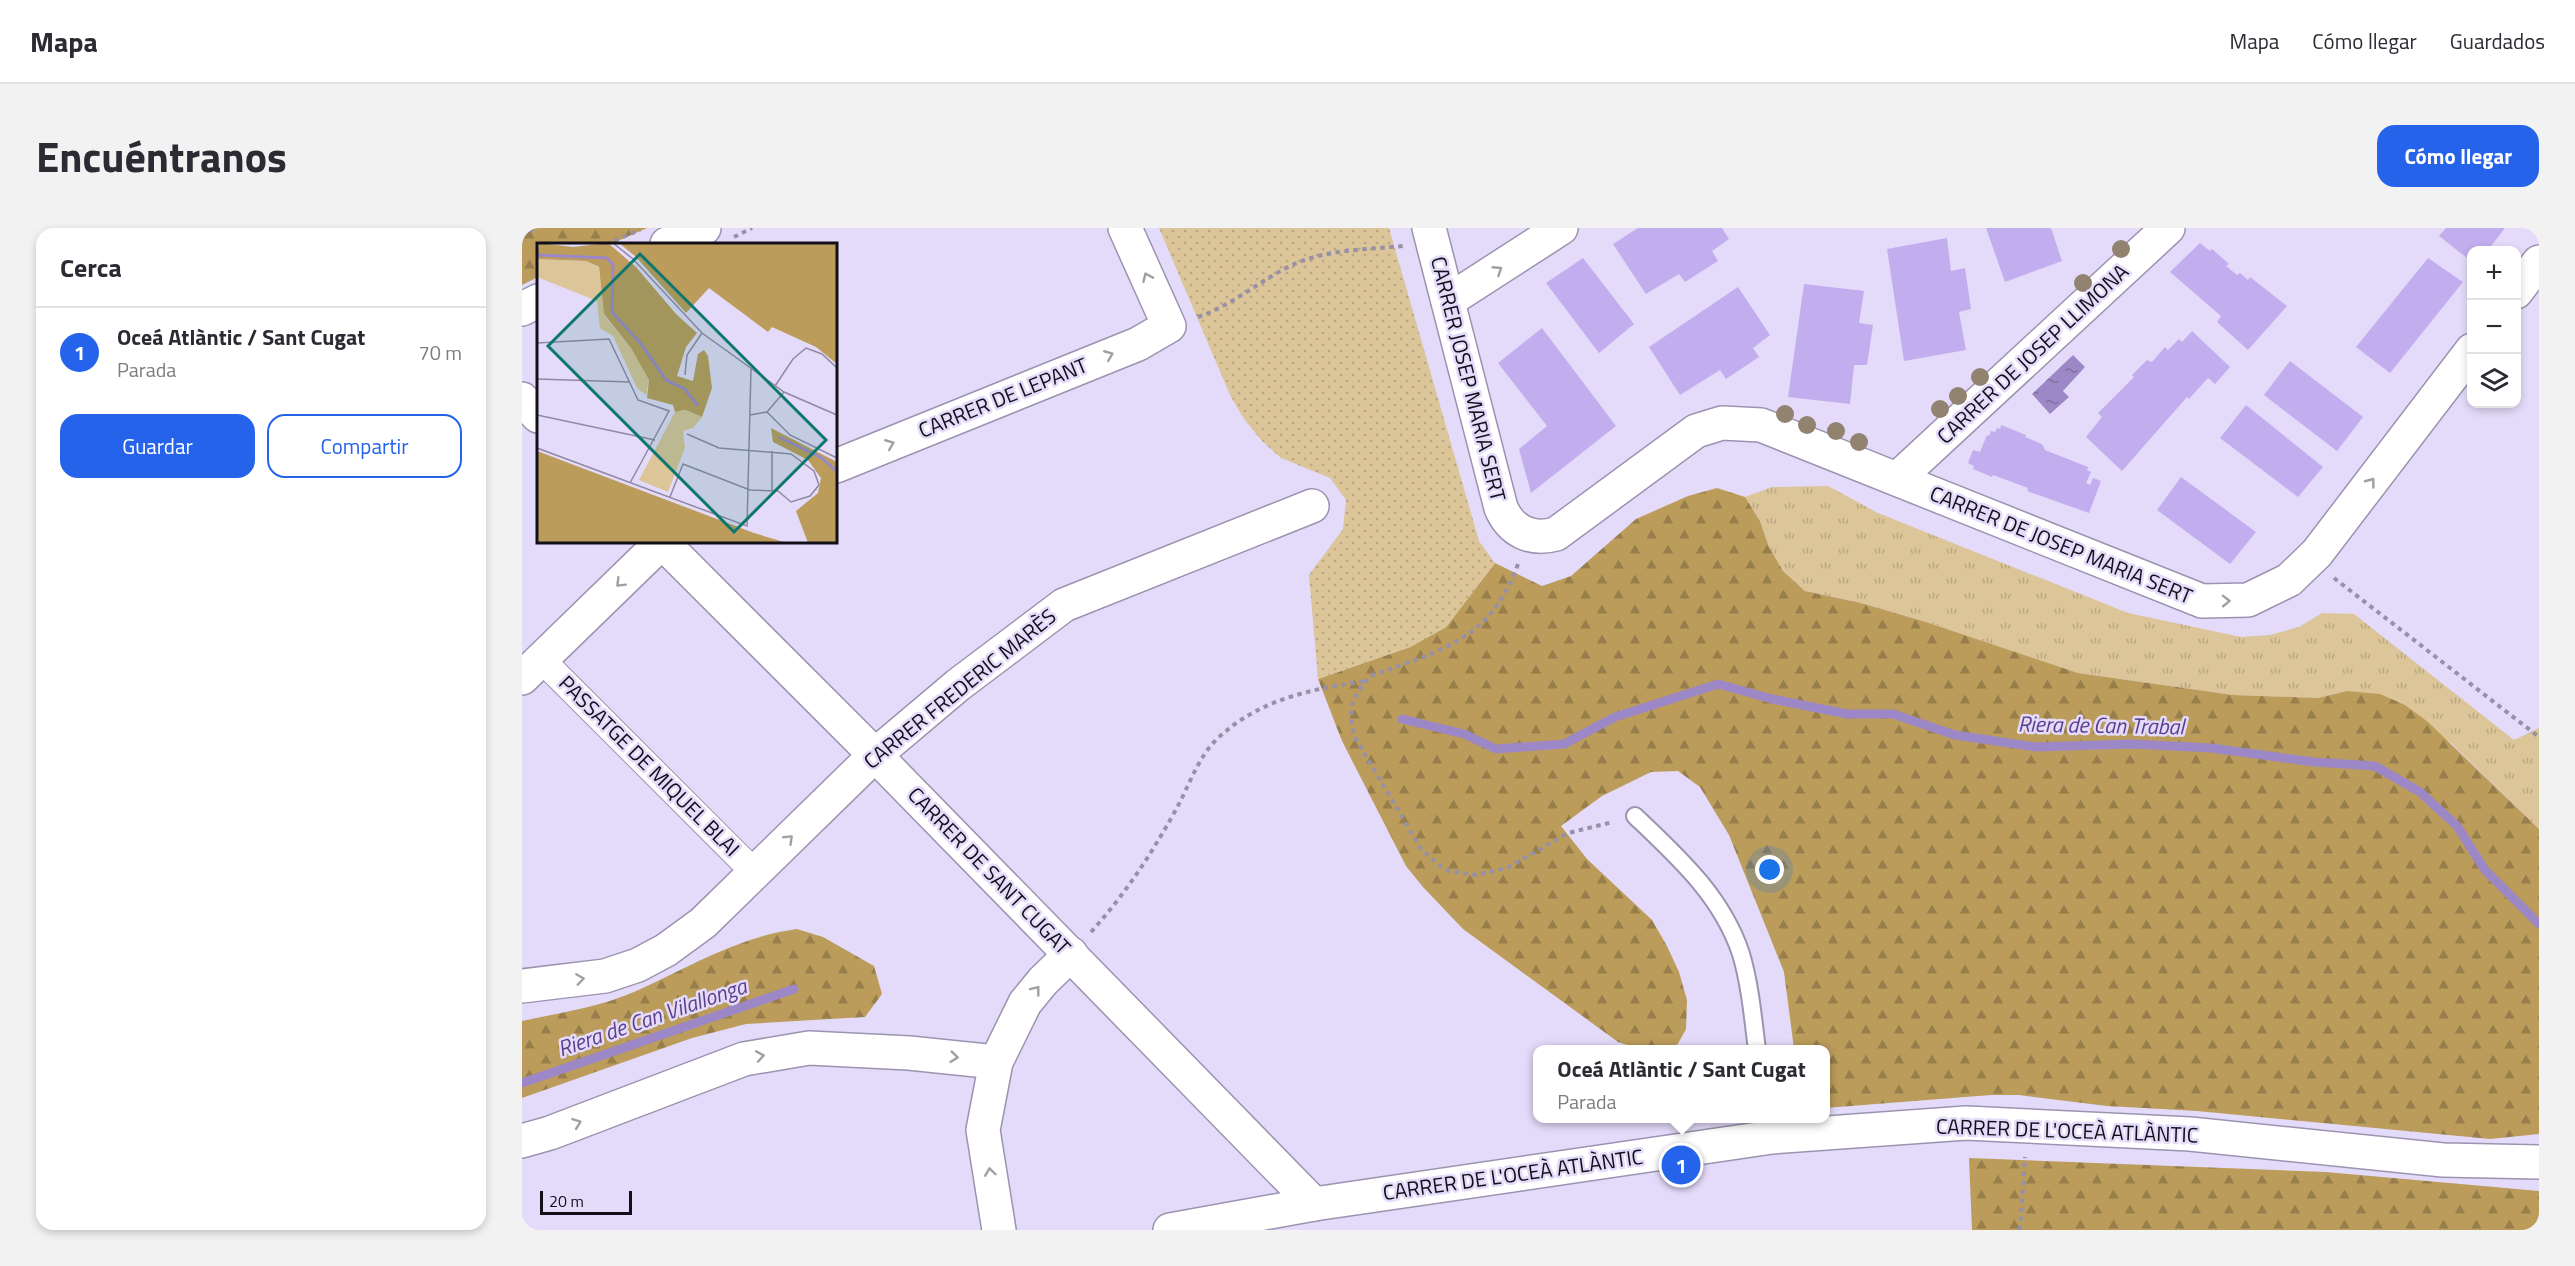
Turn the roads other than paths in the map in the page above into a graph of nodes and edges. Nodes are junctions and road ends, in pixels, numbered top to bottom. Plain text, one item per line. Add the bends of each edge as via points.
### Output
1 (704, 228) edge
2 (1125, 228) edge
3 (1561, 228) edge
4 (2168, 228) edge
5 (1420, 237) edge
6 (669, 243) edge
7 (2539, 262) edge
8 (2521, 287) edge
9 (1448, 301) junction
10 (537, 302) edge
11 (522, 309) edge
12 (2469, 354) edge
13 (522, 399) edge
14 (537, 415) edge
15 (837, 466) edge
16 (1897, 479) junction
17 (1312, 506) dead end
18 (661, 543) edge
19 (663, 543) edge
20 (532, 669) edge
21 (875, 755) junction
22 (1635, 816) road end
23 (755, 873) junction
24 (1071, 954) junction
25 (522, 986) edge
26 (1756, 1045) edge
27 (996, 1062) junction
28 (1771, 1128) edge
29 (522, 1142) edge
30 (2539, 1162) edge
31 (1314, 1203) junction
32 (999, 1230) edge
33 (1170, 1230) edge

1 - 6 street
15 -> 2 street, CARRER DE LEPANT via 1138,344 1169,326
9 -> 3 street
4 - 16 street, CARRER DE JOSEP LLIMONA
5 - 9 street, CARRER JOSEP MARIA SERT
7 - 8 street
9 - 16 street, CARRER JOSEP MARIA SERT via 1501,508 1510,524 1529,535 1556,534 1696,431 1722,423 1761,425
10 - 11 street
16 -> 12 street, CARRER DE JOSEP MARIA SERT via 2202,601 2248,600 2289,580 2316,553
13 - 14 street
17 - 21 street, CARRER FREDERIC MARÈS via 1064,605
18 -> 20 street
19 - 21 street, CARRER DE SANT CUGAT
20 - 23 street, PASSATGE DE MIQUEL BLAI
23 -> 21 street, CARRER FREDERIC MARÈS
21 - 24 street, CARRER DE SANT CUGAT
22 - 26 lane via 1687,867 1724,916 1741,955
25 -> 23 street, CARRER FREDERIC MARÈS via 605,976 638,965 703,923
27 -> 24 street via 1025,1003
24 - 31 street, CARRER DE SANT CUGAT
29 -> 27 street via 744,1059 766,1055 809,1048
32 -> 27 street via 983,1130
28 - 30 street, CARRER DE L'OCEÀ ATLÀNTIC via 1966,1123 2190,1134 2443,1160
28 - 31 street, CARRER DE L'OCEÀ ATLÀNTIC
31 - 33 street, CARRER DE L'OCEÀ ATLÀNTIC

